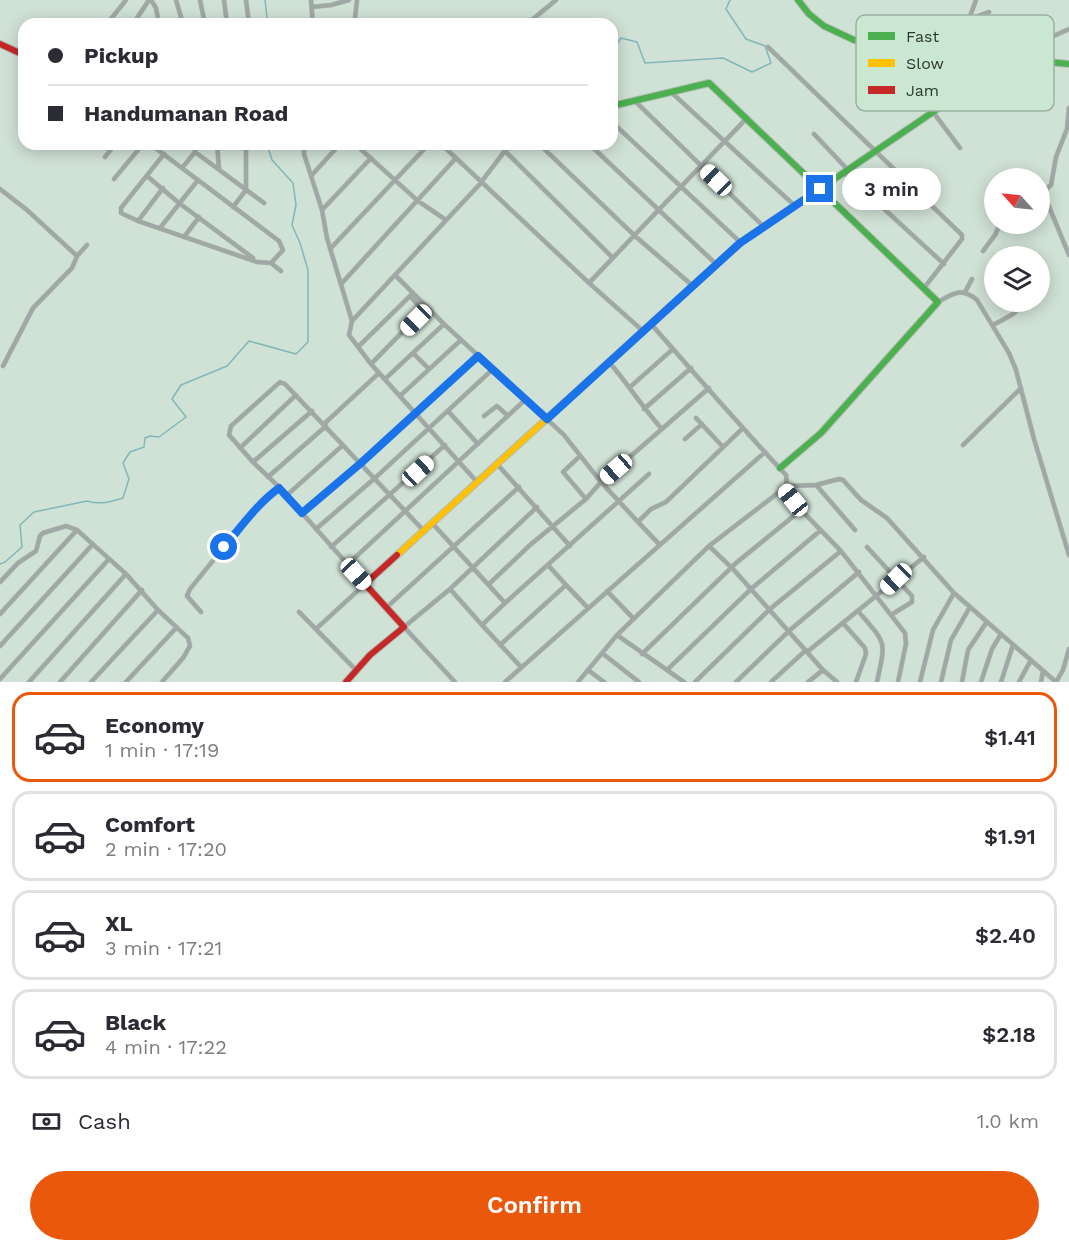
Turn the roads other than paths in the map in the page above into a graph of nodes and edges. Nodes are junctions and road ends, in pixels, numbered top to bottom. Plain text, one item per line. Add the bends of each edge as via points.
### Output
1 (126, 0) edge
2 (150, 0) edge
3 (176, 0) edge
4 (200, 0) edge
5 (224, 0) edge
6 (246, 0) edge
7 (311, 0) edge
8 (349, 0) edge
9 (357, 0) edge
10 (556, 0) edge
11 (798, 0) edge
12 (976, 0) edge
13 (312, 7) junction
14 (989, 12) dead end
15 (970, 15) edge
16 (980, 15) edge
17 (112, 18) edge
18 (137, 18) edge
19 (158, 18) edge
20 (181, 18) edge
21 (204, 18) edge
22 (226, 18) edge
23 (248, 18) edge
24 (313, 18) edge
25 (355, 18) edge
26 (535, 18) edge
27 (1069, 29) edge
28 (1054, 36) edge
29 (856, 40) edge
30 (0, 44) edge
31 (768, 47) dead end
32 (18, 52) edge
33 (1054, 62) edge
34 (1069, 64) edge
35 (672, 93) junction
36 (636, 102) junction
37 (618, 105) edge
38 (1069, 108) edge
39 (933, 112) joint
40 (747, 118) junction
41 (618, 128) edge
42 (814, 134) dead end
43 (725, 141) junction
44 (960, 148) dead end
45 (110, 150) edge
46 (138, 150) edge
47 (158, 150) edge
48 (217, 150) edge
49 (246, 150) edge
50 (304, 150) edge
51 (335, 150) edge
52 (361, 150) edge
53 (424, 150) edge
54 (447, 150) edge
55 (545, 150) edge
56 (595, 150) edge
57 (876, 151) junction
58 (195, 152) joint
59 (505, 152) joint
60 (164, 154) junction
61 (105, 157) dead end
62 (456, 158) junction
63 (371, 159) junction
64 (700, 165) junction
65 (182, 168) junction
66 (219, 170) junction
67 (846, 171) junction
68 (147, 176) junction
69 (311, 176) junction
70 (114, 179) dead end
71 (198, 180) junction
72 (482, 180) junction
73 (396, 181) junction
74 (1050, 185) edge
75 (681, 186) junction
76 (163, 188) junction
77 (0, 189) edge
78 (820, 189) junction
79 (246, 190) junction
80 (418, 201) junction
81 (179, 203) junction
82 (264, 203) dead end
83 (794, 206) junction
84 (233, 207) junction
85 (322, 210) junction
86 (660, 210) junction
87 (1050, 213) edge
88 (199, 217) junction
89 (446, 220) junction
90 (138, 221) junction
91 (763, 226) junction
92 (160, 228) junction
93 (995, 234) edge
94 (635, 236) junction
95 (184, 237) junction
96 (740, 243) junction
97 (87, 245) dead end
98 (330, 249) junction
99 (983, 251) dead end
100 (1069, 255) edge
101 (77, 256) junction
102 (613, 258) junction
103 (257, 262) junction
104 (271, 263) junction
105 (716, 264) junction
106 (944, 264) junction
107 (281, 271) dead end
108 (395, 275) junction
109 (972, 279) dead end
110 (342, 283) junction
111 (589, 283) junction
112 (693, 286) junction
113 (923, 289) junction
114 (965, 292) junction
115 (411, 294) junction
116 (938, 302) junction
117 (1015, 312) edge
118 (352, 321) junction
119 (444, 324) junction
120 (651, 324) junction
121 (993, 325) junction
122 (644, 331) junction
123 (461, 340) junction
124 (358, 347) junction
125 (673, 349) junction
126 (413, 353) junction
127 (478, 356) junction
128 (609, 362) junction
129 (371, 364) junction
130 (3, 366) dead end
131 (691, 368) junction
132 (429, 369) junction
133 (493, 369) junction
134 (379, 373) junction
135 (385, 379) junction
136 (630, 387) junction
137 (709, 388) junction
138 (1021, 388) junction
139 (296, 395) junction
140 (401, 395) junction
141 (526, 399) junction
142 (644, 409) junction
143 (312, 411) junction
144 (448, 411) junction
145 (415, 412) junction
146 (484, 416) dead end
147 (508, 417) junction
148 (696, 418) dead end
149 (547, 419) junction
150 (702, 424) junction
151 (325, 425) junction
152 (430, 427) junction
153 (662, 429) junction
154 (742, 429) junction
155 (685, 439) dead end
156 (478, 444) junction
157 (343, 445) junction
158 (445, 445) junction
159 (963, 445) dead end
160 (723, 447) junction
161 (240, 448) junction
162 (765, 452) junction
163 (580, 456) junction
164 (459, 461) junction
165 (253, 462) junction
166 (361, 463) junction
167 (497, 464) junction
168 (780, 468) junction
169 (649, 474) dead end
170 (268, 477) junction
171 (375, 478) junction
172 (478, 482) junction
173 (601, 482) junction
174 (816, 485) junction
175 (519, 487) junction
176 (785, 487) junction
177 (279, 488) junction
178 (286, 496) junction
179 (391, 496) junction
180 (586, 499) junction
181 (618, 501) junction
182 (537, 507) junction
183 (801, 510) junction
184 (406, 512) junction
185 (302, 513) junction
186 (638, 522) junction
187 (433, 524) junction
188 (553, 526) junction
189 (315, 529) junction
190 (77, 530) junction
191 (821, 530) junction
192 (855, 530) dead end
193 (425, 531) junction
194 (93, 544) junction
195 (659, 544) junction
196 (570, 546) junction
197 (709, 546) junction
198 (331, 547) junction
199 (455, 547) junction
200 (867, 547) dead end
201 (841, 551) junction
202 (1069, 555) edge
203 (924, 557) junction
204 (109, 559) junction
205 (346, 565) junction
206 (548, 565) junction
207 (473, 567) junction
208 (733, 569) junction
209 (0, 572) edge
210 (859, 572) junction
211 (8, 574) junction
212 (126, 574) junction
213 (896, 579) junction
214 (0, 582) edge
215 (365, 584) junction
216 (489, 584) junction
217 (566, 585) junction
218 (751, 589) junction
219 (142, 590) junction
220 (450, 590) junction
221 (607, 591) junction
222 (954, 593) junction
223 (878, 597) junction
224 (505, 603) junction
225 (386, 608) junction
226 (588, 608) junction
227 (970, 608) junction
228 (770, 609) junction
229 (158, 610) junction
230 (858, 611) junction
231 (201, 612) dead end
232 (299, 612) dead end
233 (0, 614) edge
234 (891, 615) junction
235 (634, 619) junction
236 (986, 622) junction
237 (843, 623) junction
238 (482, 626) junction
239 (404, 627) junction
240 (176, 628) junction
241 (316, 629) junction
242 (790, 630) junction
243 (1001, 634) junction
244 (617, 635) junction
245 (500, 645) junction
246 (1014, 645) junction
247 (0, 646) edge
248 (1069, 649) edge
249 (806, 651) junction
250 (602, 653) junction
251 (642, 654) junction
252 (1031, 660) junction
253 (521, 667) junction
254 (356, 670) junction
255 (588, 670) junction
256 (667, 670) junction
257 (823, 670) junction
258 (1043, 671) junction
259 (0, 679) edge
260 (29, 682) edge
261 (60, 682) edge
262 (92, 682) edge
263 (126, 682) edge
264 (162, 682) edge
265 (346, 682) edge
266 (455, 682) edge
267 (505, 682) edge
268 (578, 682) edge
269 (604, 682) edge
270 (639, 682) edge
271 (684, 682) edge
272 (695, 682) edge
273 (736, 682) edge
274 (771, 682) edge
275 (808, 682) edge
276 (837, 682) edge
277 (856, 682) edge
278 (877, 682) edge
279 (898, 682) edge
280 (920, 682) edge
281 (941, 682) edge
282 (962, 682) edge
283 (981, 682) edge
284 (1000, 682) edge
285 (1019, 682) edge
286 (1041, 682) edge
287 (1056, 682) edge

1 - 17 street
2 - 18 street
2 - 19 street
3 - 20 street
4 - 21 street
5 - 22 street
6 - 23 street
7 - 13 street
8 - 13 street
9 - 25 street
10 - 26 street
11 - 29 street via 824,26
12 - 15 street
13 - 24 street
14 - 16 street
27 - 28 street
30 - 32 street
31 - 57 street
33 - 34 street
35 - 36 street
35 - 40 street via 709,83
35 - 43 street
36 - 37 street
36 - 64 street
38 - 74 street via 1068,129
39 - 44 street
39 - 57 street
40 - 43 street
40 - 78 street
41 - 75 street
42 - 67 street
43 - 64 street
43 - 83 street
45 - 61 street
46 - 70 street
47 - 60 street
48 - 66 street
49 - 79 street
50 - 69 street
51 - 69 street
52 - 63 street
53 - 73 street
54 - 62 street
55 - 94 street
56 - 86 street
57 - 67 street
57 - 106 street via 962,235
58 - 65 street
58 - 66 street
59 - 72 street
59 - 102 street
60 - 65 street
60 - 68 street
62 - 72 street
62 - 80 street
63 - 73 street
63 - 85 street
64 - 75 street
64 - 91 street
65 - 71 street
66 - 79 street
67 - 78 street
67 - 106 street
68 - 76 street
68 - 90 street via 121,208 124,216
69 - 85 street
71 - 81 street
71 - 84 street
72 - 89 street
72 - 111 street
73 - 80 street
73 - 98 street
75 - 86 street
75 - 96 street
76 - 81 street
76 - 90 street
77 - 101 street
78 - 83 street
78 - 113 street
79 - 82 street
79 - 84 street
80 - 89 street
80 - 110 street
81 - 88 street
81 - 92 street
83 - 91 street
84 - 104 street via 283,246
85 - 98 street
86 - 94 street
86 - 105 street
87 - 100 street
88 - 95 street
88 - 103 street
89 - 108 street
90 - 92 street
91 - 96 street
92 - 95 street
93 - 99 street
94 - 102 street
94 - 112 street
95 - 103 street
96 - 105 street
97 - 101 street
98 - 110 street
101 - 130 street via 72,268 33,308
102 - 111 street
103 - 104 street
104 - 107 street
105 - 112 street
106 - 113 street
108 - 115 street
108 - 118 street
109 - 114 street
110 - 118 street
111 - 122 street
112 - 120 street
113 - 116 street
114 - 116 street
114 - 121 street via 977,300
115 - 119 street
115 - 124 street
115 - 129 street via 420,314
116 - 168 street via 821,433
117 - 121 street
118 - 124 street via 349,335
119 - 123 street
119 - 126 street
120 - 122 street
120 - 125 street
121 - 138 street via 1009,353
122 - 128 street
123 - 127 street
123 - 132 street
124 - 129 street
125 - 131 street
125 - 136 street
126 - 132 street
126 - 135 street
127 - 133 street
127 - 145 street
128 - 136 street
128 - 149 street
129 - 134 street
131 - 137 street
131 - 142 street
132 - 140 street
133 - 141 street
133 - 144 street
134 - 135 street
134 - 151 street
135 - 140 street
136 - 142 street
137 - 153 street
137 - 154 street
138 - 159 street
138 - 202 street
139 - 143 street
139 - 161 street
139 - 161 street via 280,382 231,426 229,435
140 - 145 street
141 - 147 street
141 - 149 street
142 - 153 street
143 - 151 street
143 - 165 street
144 - 152 street
144 - 156 street
145 - 152 street
145 - 166 street
146 - 147 street via 497,406
147 - 156 street
148 - 150 street
149 - 163 street
149 - 167 street
150 - 155 street
150 - 160 street
151 - 157 street
151 - 170 street
152 - 158 street
152 - 171 street
153 - 173 street
154 - 160 street
154 - 162 street
156 - 164 street
157 - 166 street
157 - 178 street
158 - 164 street
158 - 179 street
160 - 186 street via 666,502 651,509
161 - 165 street
162 - 168 street
162 - 195 street
163 - 173 street
163 - 180 street via 563,472
164 - 172 street
164 - 184 street
165 - 170 street
166 - 171 street
166 - 185 street
167 - 172 street
167 - 175 street
168 - 176 street via 786,475
169 - 181 street
170 - 177 street
171 - 179 street
171 - 189 street
172 - 187 street
173 - 180 street
173 - 181 street
174 - 176 street
174 - 192 street
174 - 203 street via 843,480
175 - 182 street
175 - 199 street
176 - 183 street
176 - 197 street
177 - 178 street
177 - 231 street via 254,510 190,589 187,596
178 - 185 street
179 - 184 street
179 - 198 street
180 - 188 street
181 - 186 street
181 - 196 street
182 - 188 street
182 - 207 street
183 - 191 street
183 - 208 street
184 - 193 street
184 - 205 street
185 - 189 street
186 - 195 street
187 - 193 street
187 - 199 street
188 - 196 street
188 - 216 street
189 - 198 street
190 - 194 street
190 - 211 street via 66,526 43,533 36,550
190 - 233 street
191 - 201 street
191 - 218 street
193 - 215 street
194 - 204 street
194 - 247 street
195 - 221 street
196 - 206 street
197 - 208 street
197 - 235 street
198 - 205 street
199 - 207 street
199 - 225 street
200 - 213 street
201 - 210 street
201 - 228 street
203 - 213 street
203 - 222 street
204 - 212 street
204 - 259 street
205 - 215 street
206 - 217 street
206 - 224 street
207 - 216 street
207 - 220 street
208 - 218 street
208 - 251 street
209 - 211 street
210 - 223 street
210 - 242 street
211 - 214 street
212 - 219 street
212 - 260 street
213 - 223 street
213 - 234 street via 913,600
215 - 225 street
215 - 241 street
216 - 224 street
217 - 226 street
217 - 245 street
218 - 228 street
218 - 256 street
219 - 229 street
219 - 261 street
220 - 238 street
220 - 239 street
221 - 226 street
221 - 235 street
222 - 227 street
222 - 280 street via 933,630
223 - 230 street
223 - 234 street
224 - 238 street
225 - 239 street
226 - 253 street
227 - 236 street
227 - 281 street via 951,640
228 - 242 street
228 - 272 street
229 - 240 street
229 - 262 street
230 - 237 street
230 - 278 street via 884,644
232 - 241 street
234 - 279 street via 906,638
235 - 244 street
236 - 243 street
236 - 282 street via 968,651
237 - 249 street
237 - 277 street via 865,648
238 - 245 street
239 - 254 street
239 - 266 street
240 - 263 street
240 - 264 street via 188,638 190,646
241 - 254 street
242 - 249 street
242 - 273 street
243 - 246 street
243 - 283 street
244 - 250 street
244 - 251 street
245 - 253 street
246 - 252 street
246 - 284 street
248 - 287 street
249 - 257 street
249 - 274 street
250 - 255 street
250 - 270 street
251 - 256 street
252 - 258 street
252 - 285 street
253 - 267 street
254 - 265 street
255 - 268 street
255 - 269 street
256 - 271 street
257 - 275 street
257 - 276 street
258 - 286 street
258 - 287 street

